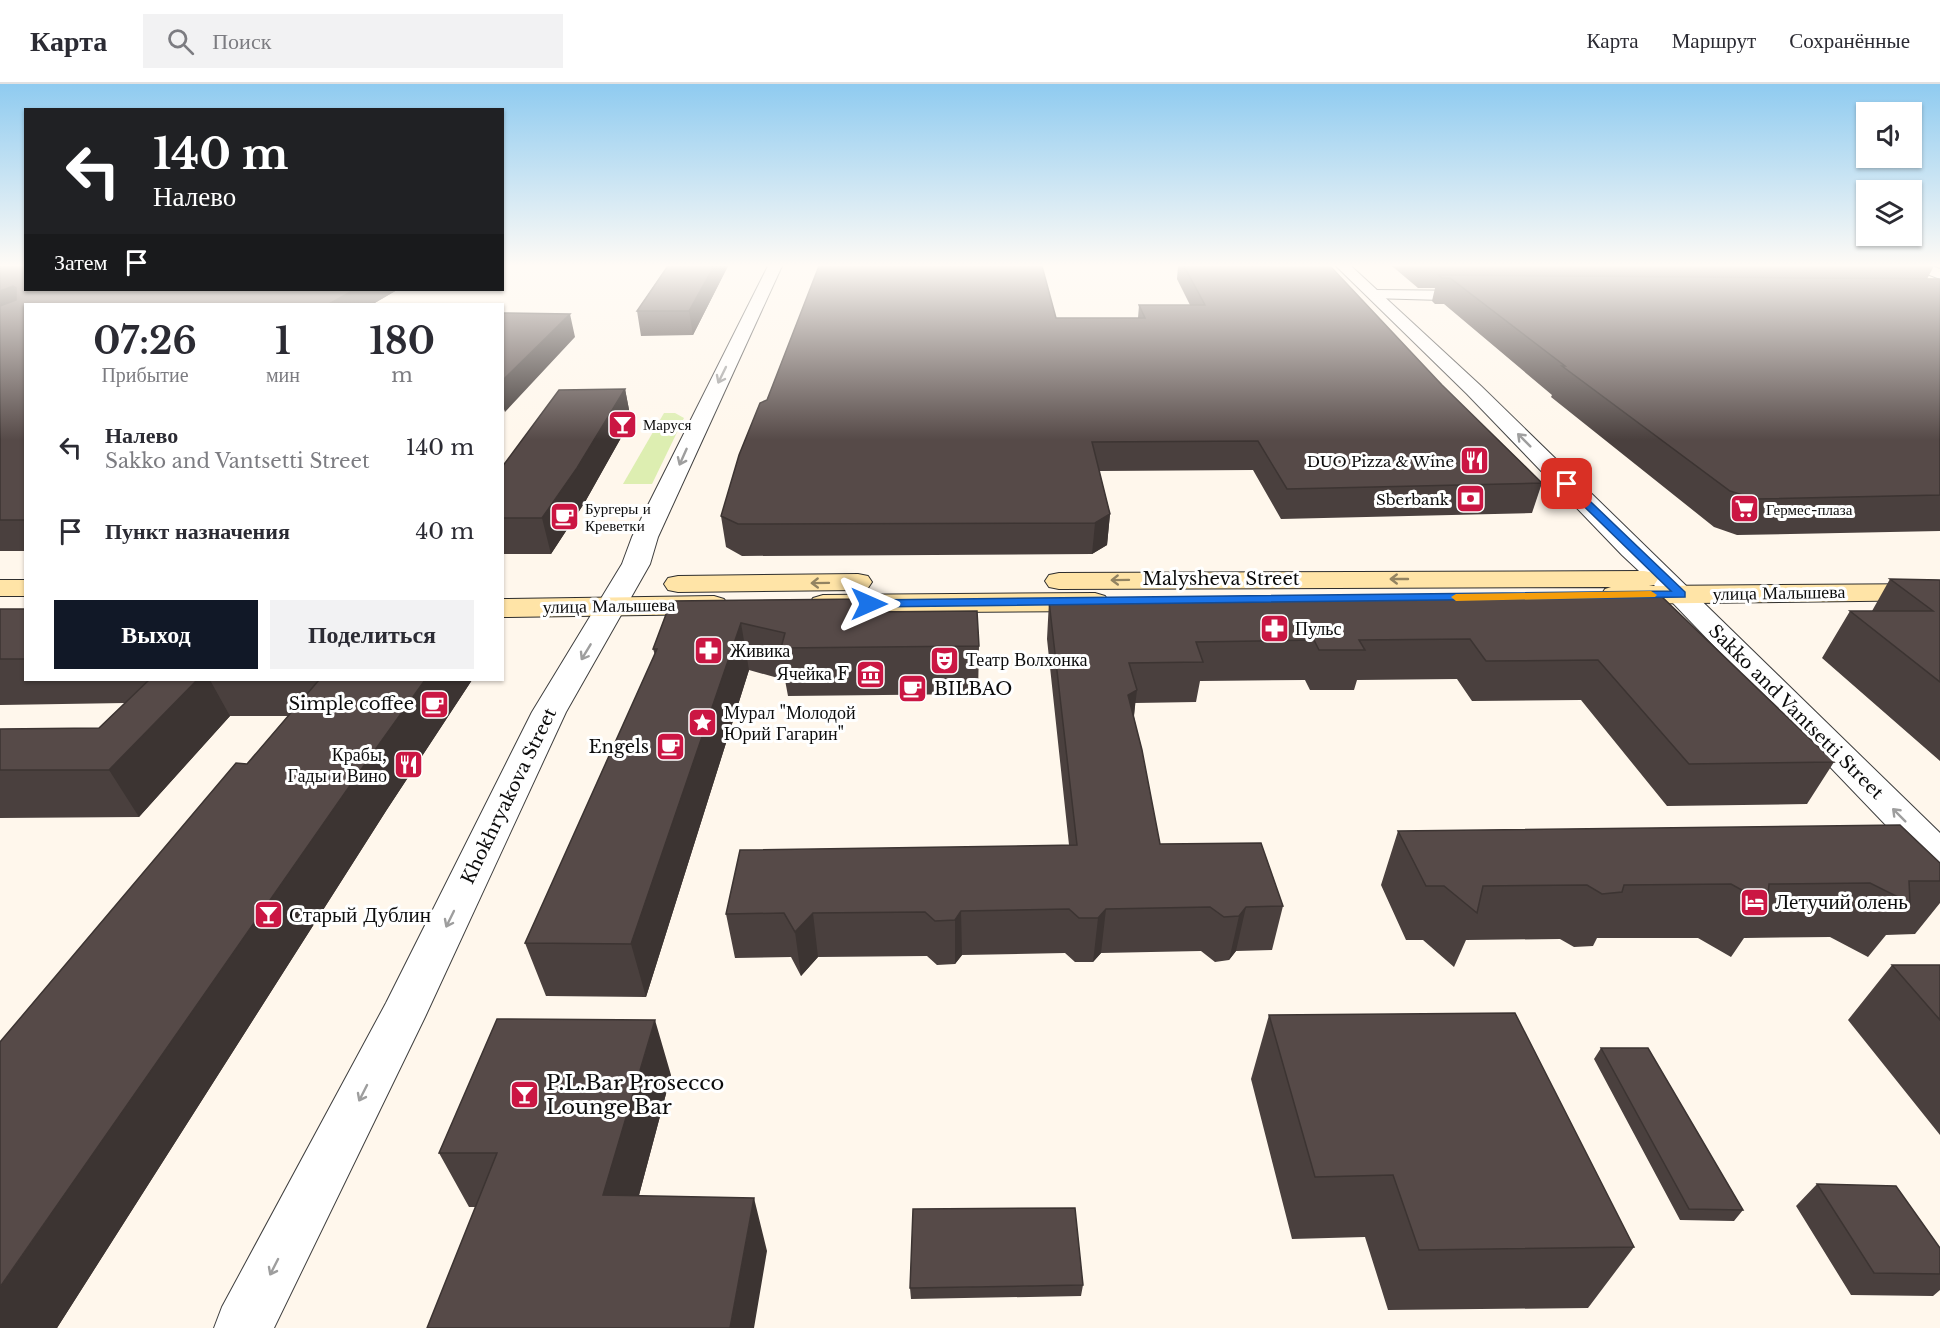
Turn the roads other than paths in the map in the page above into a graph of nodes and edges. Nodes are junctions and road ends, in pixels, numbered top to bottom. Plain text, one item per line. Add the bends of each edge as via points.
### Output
1 (746, 324) edge
2 (1405, 324) edge
3 (1940, 577) edge
4 (504, 586) edge
5 (1673, 587) junction
6 (0, 588) edge
7 (24, 588) edge
8 (1940, 591) edge
9 (617, 595) junction
10 (504, 608) edge
11 (0, 610) edge
12 (24, 610) edge
13 (1940, 857) edge
14 (243, 1328) edge

1 -> 9 street, Khokhryakova Street via 636,564
5 -> 2 street, Sakko and Vantsetti Street
3 - 5 main road
4 - 9 main road
5 - 8 main road, улица Малышева
5 - 9 main road, улица Малышева
13 -> 5 street, Sakko and Vantsetti Street
6 - 7 main road
9 - 10 main road, улица Малышева
9 -> 14 street, Khokhryakova Street via 549,712 402,1017
11 - 12 main road

